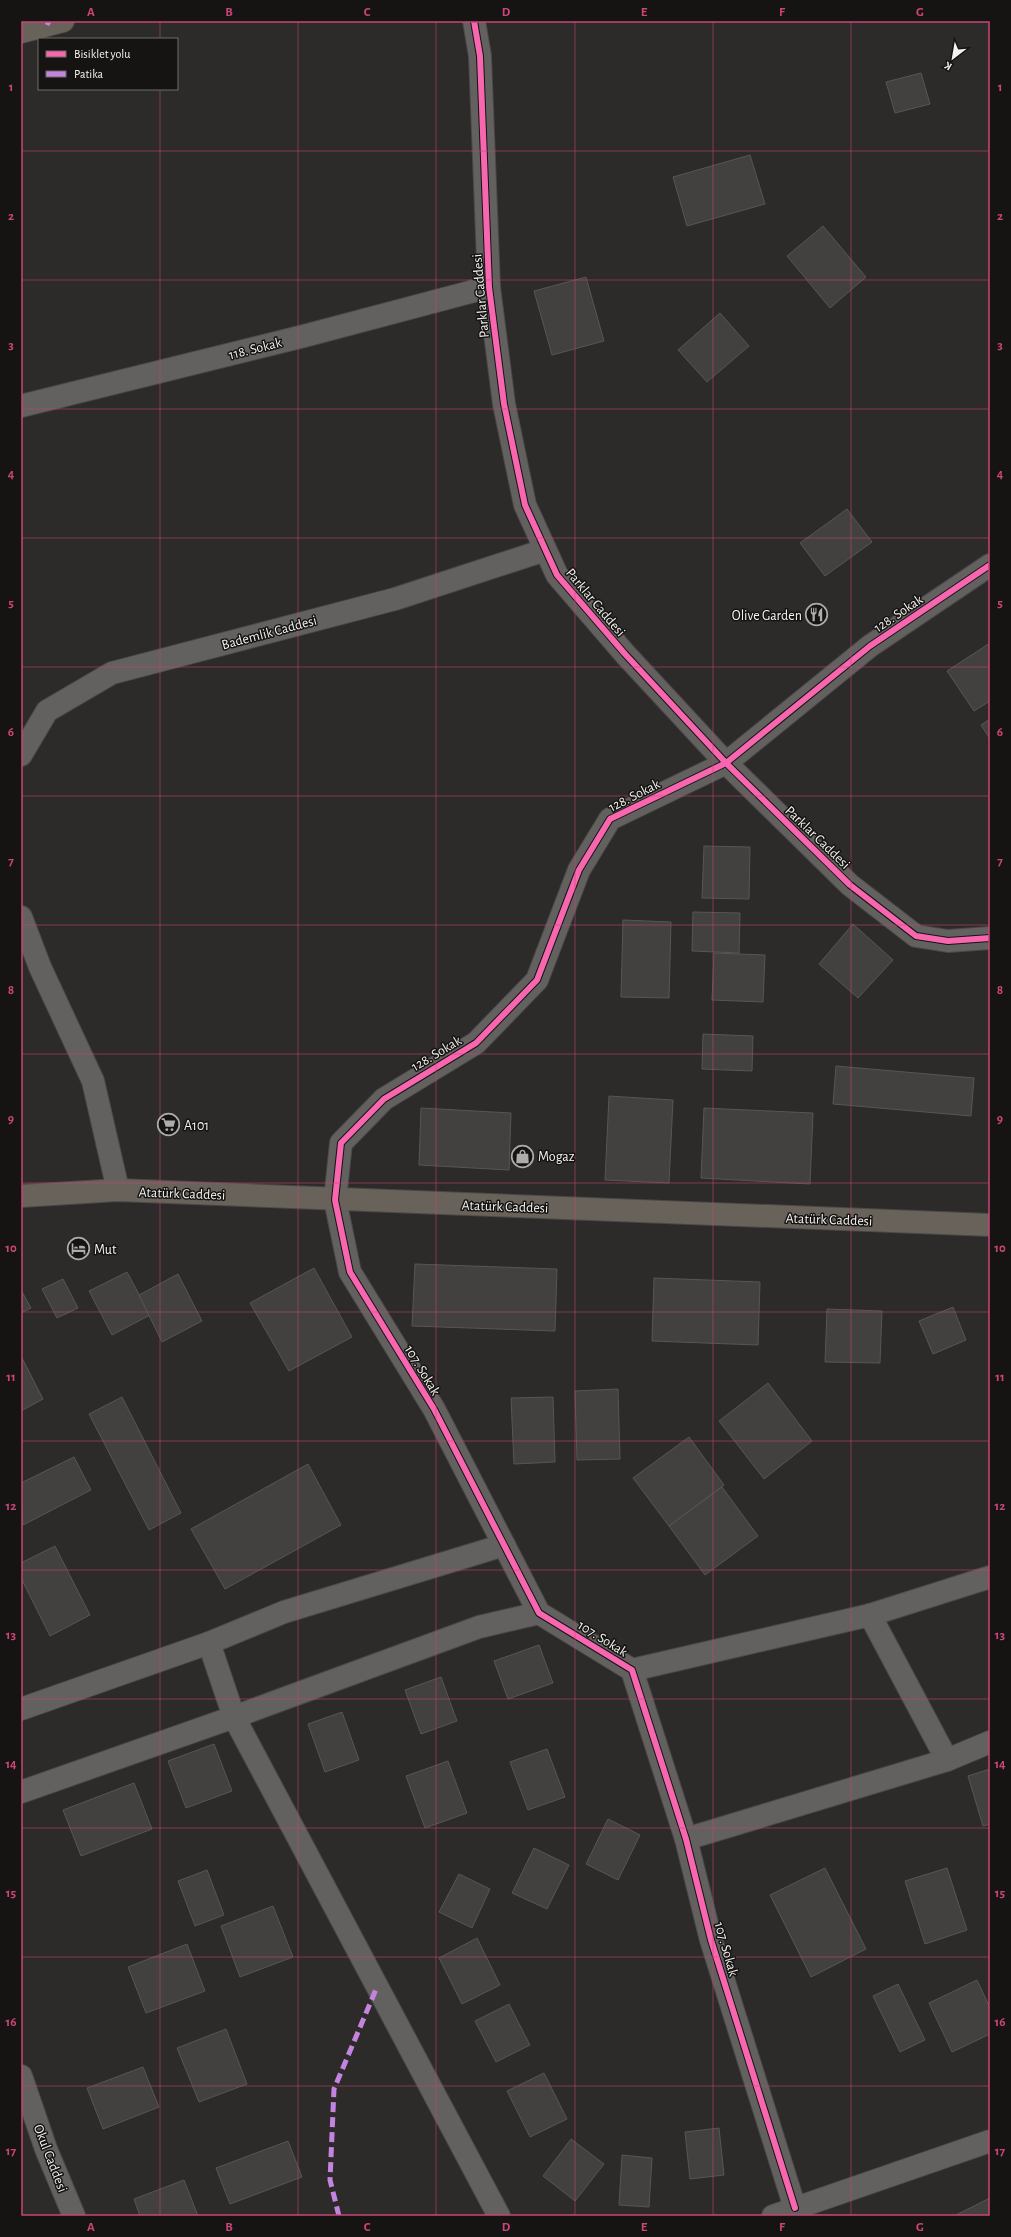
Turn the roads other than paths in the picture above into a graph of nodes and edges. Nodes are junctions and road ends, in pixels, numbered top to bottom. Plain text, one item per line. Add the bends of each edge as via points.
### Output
1 (63, 21) edge
2 (474, 21) edge
3 (21, 32) edge
4 (489, 287) junction
5 (21, 406) edge
6 (545, 550) junction
7 (990, 565) edge
8 (21, 755) edge
9 (726, 763) junction
10 (21, 917) edge
11 (990, 938) edge
12 (118, 1190) junction
13 (21, 1196) edge
14 (335, 1200) junction
15 (990, 1226) edge
16 (504, 1545) junction
17 (990, 1577) edge
18 (539, 1613) junction
19 (870, 1615) junction
20 (209, 1643) junction
21 (632, 1670) junction
22 (21, 1709) edge
23 (234, 1717) junction
24 (990, 1742) edge
25 (947, 1760) junction
26 (21, 1792) edge
27 (686, 1839) junction
28 (21, 2076) edge
29 (990, 2141) edge
30 (795, 2208) junction
31 (74, 2216) edge
32 (499, 2216) edge
33 (773, 2216) edge

1 - 3 main road
2 - 4 street, Parklar Caddesi via 480,56
4 - 5 street, 118. Sokak
4 - 6 street, Parklar Caddesi via 504,404 524,504
6 - 8 street, Bademlik Caddesi via 395,599 112,673 47,711
6 - 9 street, Parklar Caddesi via 557,575 625,654
7 - 9 street, 128. Sokak via 870,646
9 - 11 street, Parklar Caddesi via 850,885 916,936 948,941
9 - 14 street, 128. Sokak via 610,819 579,870 537,980 476,1043 384,1099 341,1143
10 - 12 street via 40,967 93,1081
12 - 13 main road, Atatürk Caddesi
12 - 14 main road, Atatürk Caddesi
14 - 15 main road, Atatürk Caddesi
14 - 16 street, 107. Sokak via 350,1272 434,1409
16 - 18 street, 107. Sokak
16 - 20 street via 284,1612
17 - 19 street
18 - 21 street, 107. Sokak
18 - 23 street via 479,1627
19 - 21 street
19 - 25 street
20 - 22 street
20 - 23 street
21 - 27 street, 107. Sokak
23 - 26 street
23 - 32 street
24 - 25 street
25 - 27 street
27 - 30 street, 107. Sokak via 711,1940
28 - 31 street, Okul Caddesi via 46,2149
29 - 30 street
30 - 33 street

